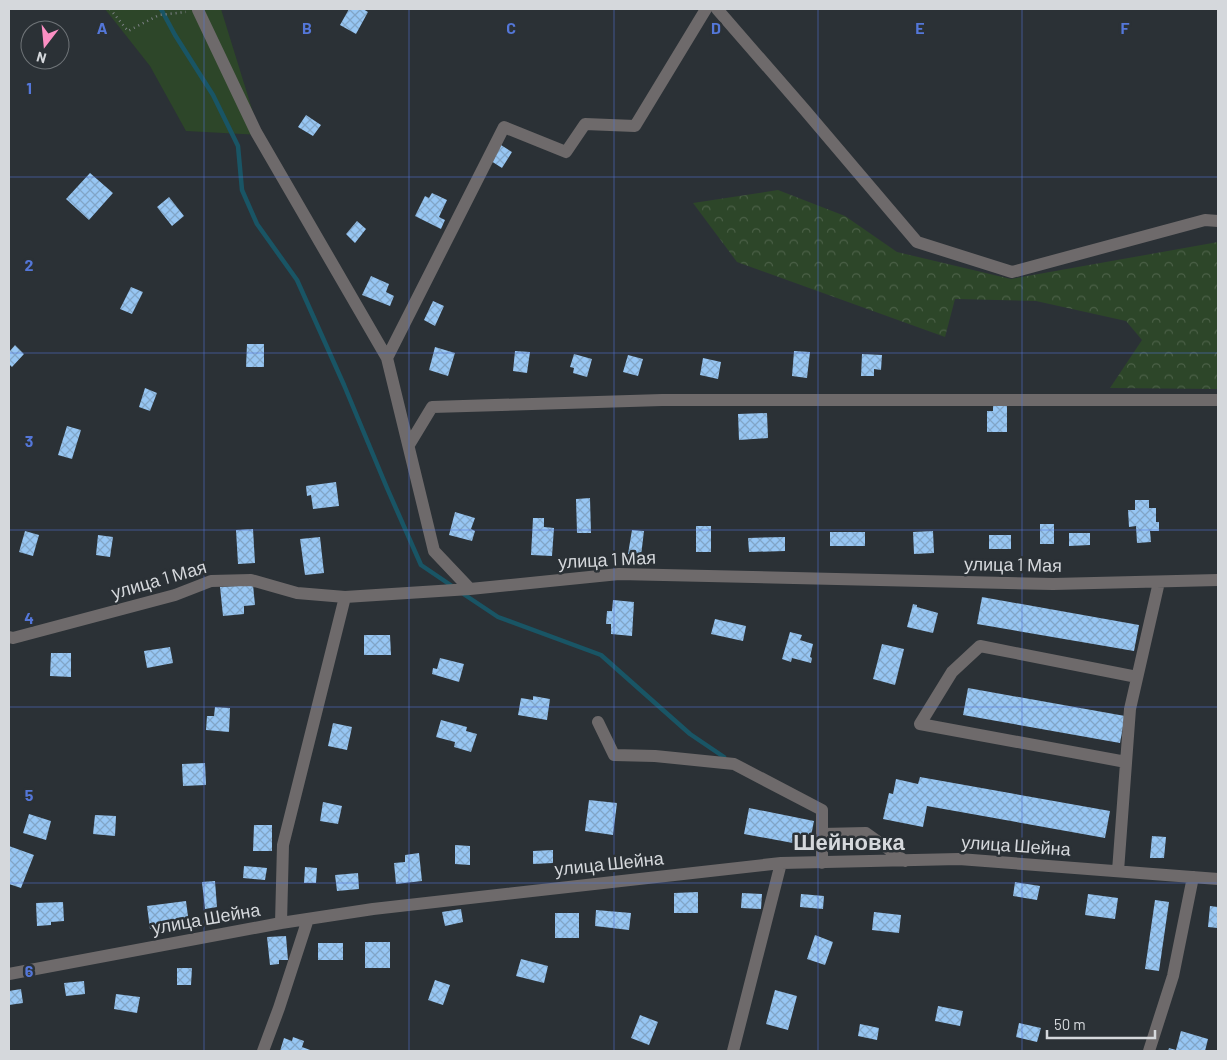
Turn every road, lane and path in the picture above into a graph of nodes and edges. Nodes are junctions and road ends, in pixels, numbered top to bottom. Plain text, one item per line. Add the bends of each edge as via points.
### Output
1 (110, 9) edge
2 (706, 9) edge
3 (717, 9) edge
4 (198, 10) joint
5 (1218, 221) edge
6 (387, 358) junction
7 (1218, 400) edge
8 (408, 446) junction
9 (1218, 580) edge
10 (1159, 582) junction
11 (470, 589) junction
12 (345, 597) junction
13 (10, 641) edge
14 (1137, 677) junction
15 (598, 722) dead end
16 (1126, 762) junction
17 (822, 834) junction
18 (905, 861) junction
19 (822, 863) junction
20 (781, 864) junction
21 (1118, 871) junction
22 (1193, 877) junction
23 (1218, 878) edge
24 (308, 919) junction
25 (281, 924) junction
26 (9, 974) edge
27 (263, 1051) edge
28 (733, 1051) edge
29 (1149, 1051) edge

1 - 4 path via 128,31 159,15
2 - 6 street via 635,126 585,124 566,152 504,127
3 - 5 street via 917,242 1012,272 1205,220
4 - 6 street via 256,132
6 - 8 street
7 - 8 street via 662,400 432,407
8 - 11 street via 434,551
9 - 10 street, улица 1 Мая
10 - 11 street, улица 1 Мая via 1053,584 619,574
10 - 14 street
11 - 12 street, улица 1 Мая
12 - 13 street, улица 1 Мая via 297,593 251,580 211,582 176,596
12 - 25 street via 283,845
14 - 16 street via 1130,709
14 - 16 street via 980,646 952,672 920,724
15 - 17 street via 614,755 734,764 822,810
16 - 21 street
17 - 18 street via 866,834
17 - 19 street
18 - 19 street, улица Шейна
18 - 21 street, улица Шейна via 959,859
19 - 20 street, улица Шейна
20 - 24 street, улица Шейна
20 - 28 street
21 - 22 street, улица Шейна
22 - 23 street, улица Шейна
22 - 29 street via 1173,976
24 - 25 street, улица Шейна
24 - 27 street
25 - 26 street, улица Шейна

